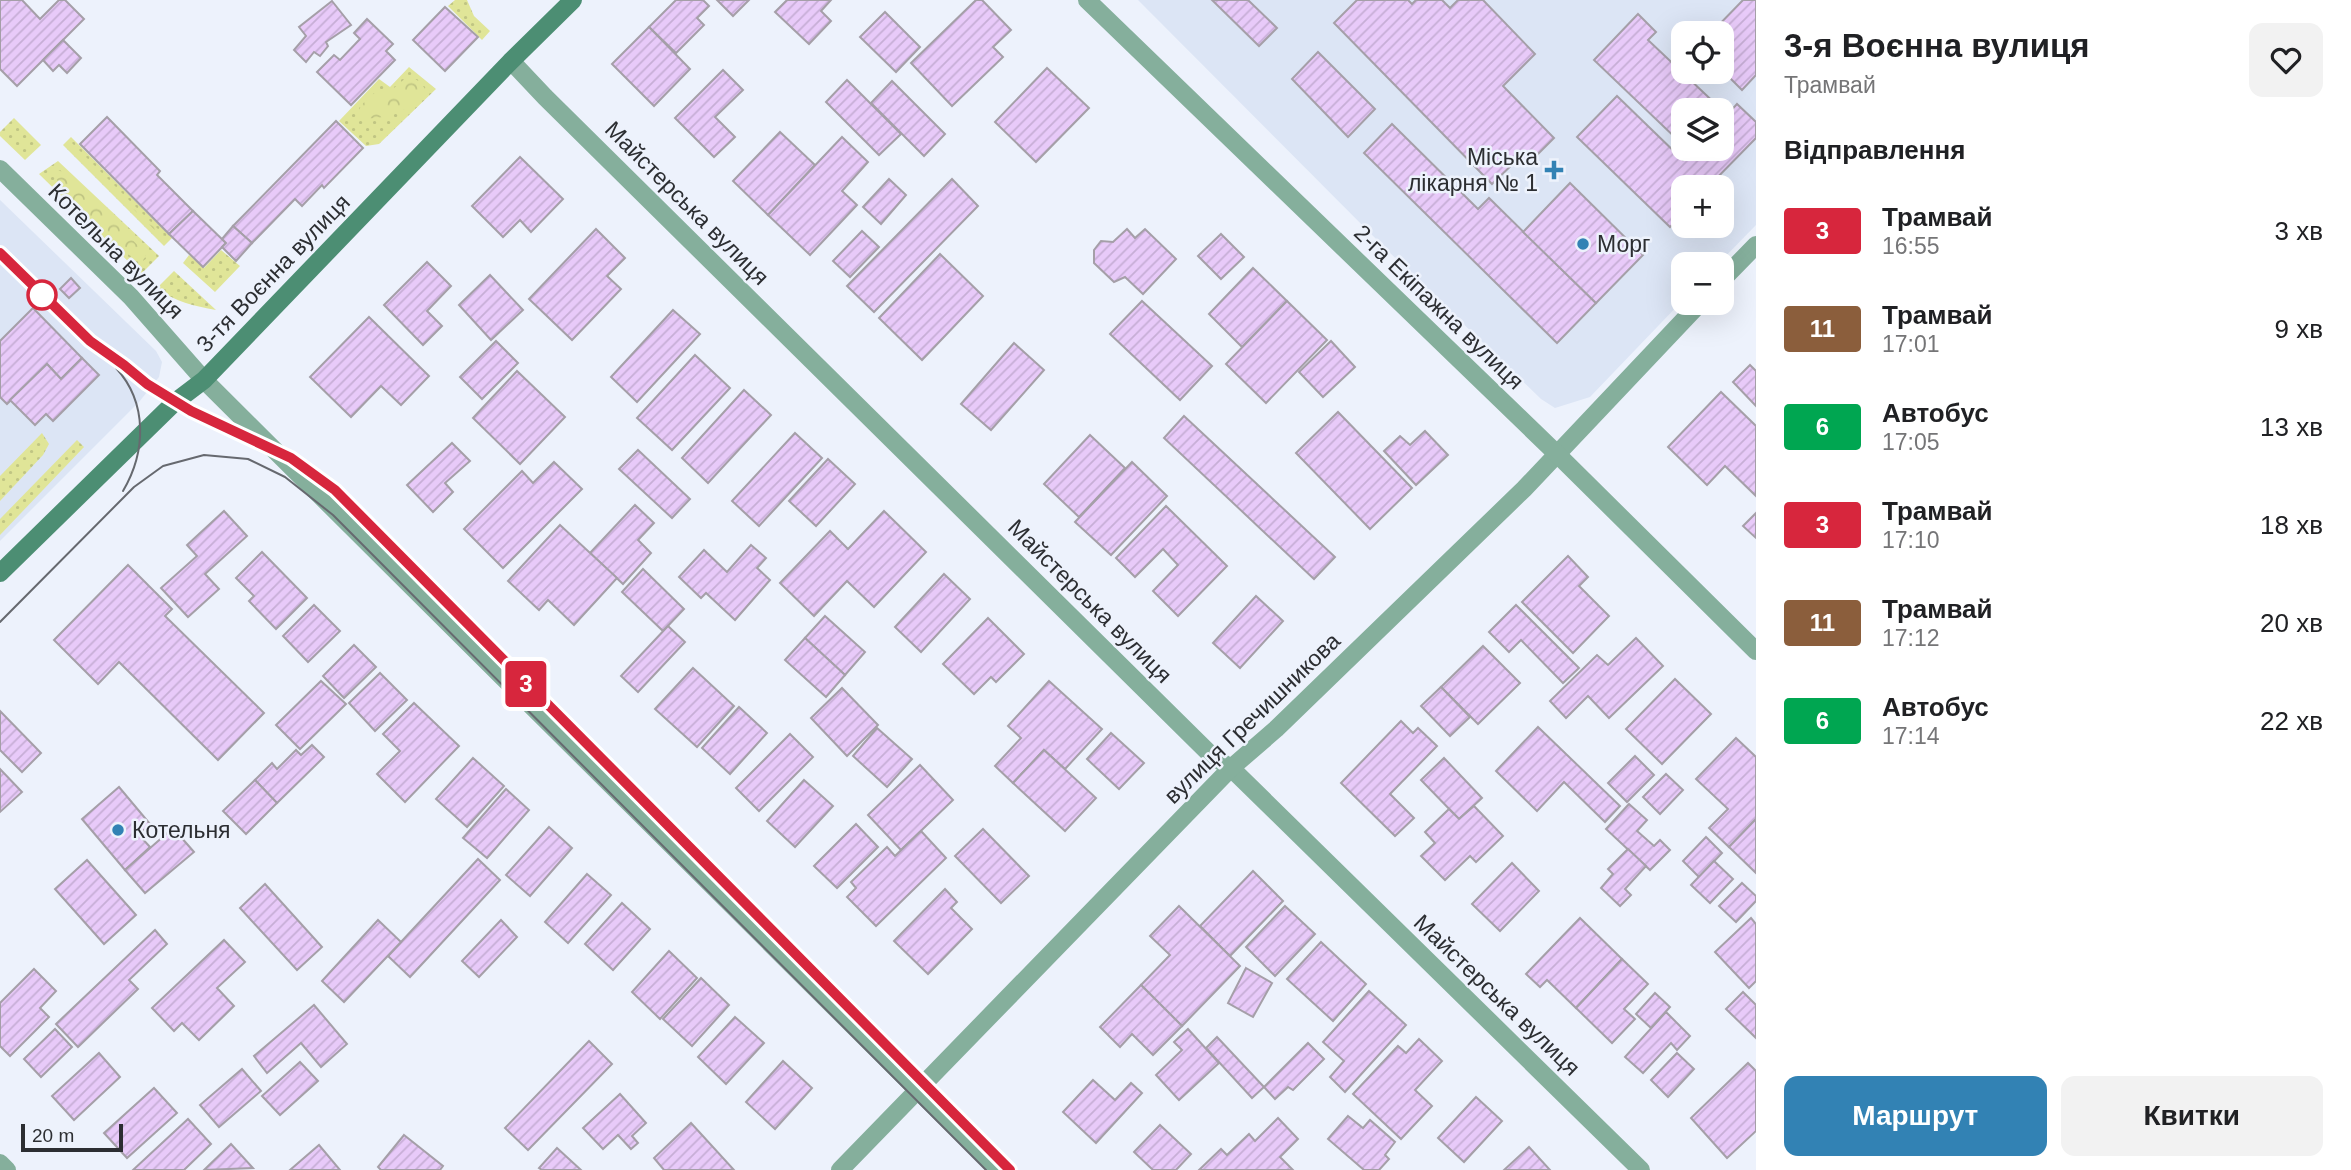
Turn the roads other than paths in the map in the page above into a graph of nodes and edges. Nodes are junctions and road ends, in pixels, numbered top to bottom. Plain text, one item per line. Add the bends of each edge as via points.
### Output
1 (573, 0) edge
2 (1087, 0) edge
3 (511, 61) junction
4 (0, 169) edge
5 (1756, 245) edge
6 (1734, 268) edge
7 (1689, 315) edge
8 (204, 380) junction
9 (1557, 454) junction
10 (0, 573) edge
11 (1756, 651) edge
12 (1231, 768) junction
13 (917, 1090) junction
14 (0, 1163) edge
15 (7, 1170) edge
16 (840, 1170) edge
17 (998, 1170) edge
18 (1640, 1170) edge

1 - 3 main road, 3-тя Воєнна вулиця
2 - 9 street, 2-га Екіпажна вулиця
3 - 8 main road, 3-тя Воєнна вулиця
3 - 12 street, Майстерська вулиця via 1212,756
4 - 8 street, Котельна вулиця via 131,297
5 - 6 street
7 - 9 street, вулиця Гречишникова
8 - 10 main road, 3-тя Воєнна вулиця via 175,402
8 - 13 street, Котельна вулиця
9 - 11 street, 2-га Екіпажна вулиця
9 - 12 street, вулиця Гречишникова
12 - 13 street, вулиця Гречишникова
12 - 18 street, Майстерська вулиця
13 - 16 street, вулиця Гречишникова
13 - 17 street, Котельна вулиця
14 - 15 street

